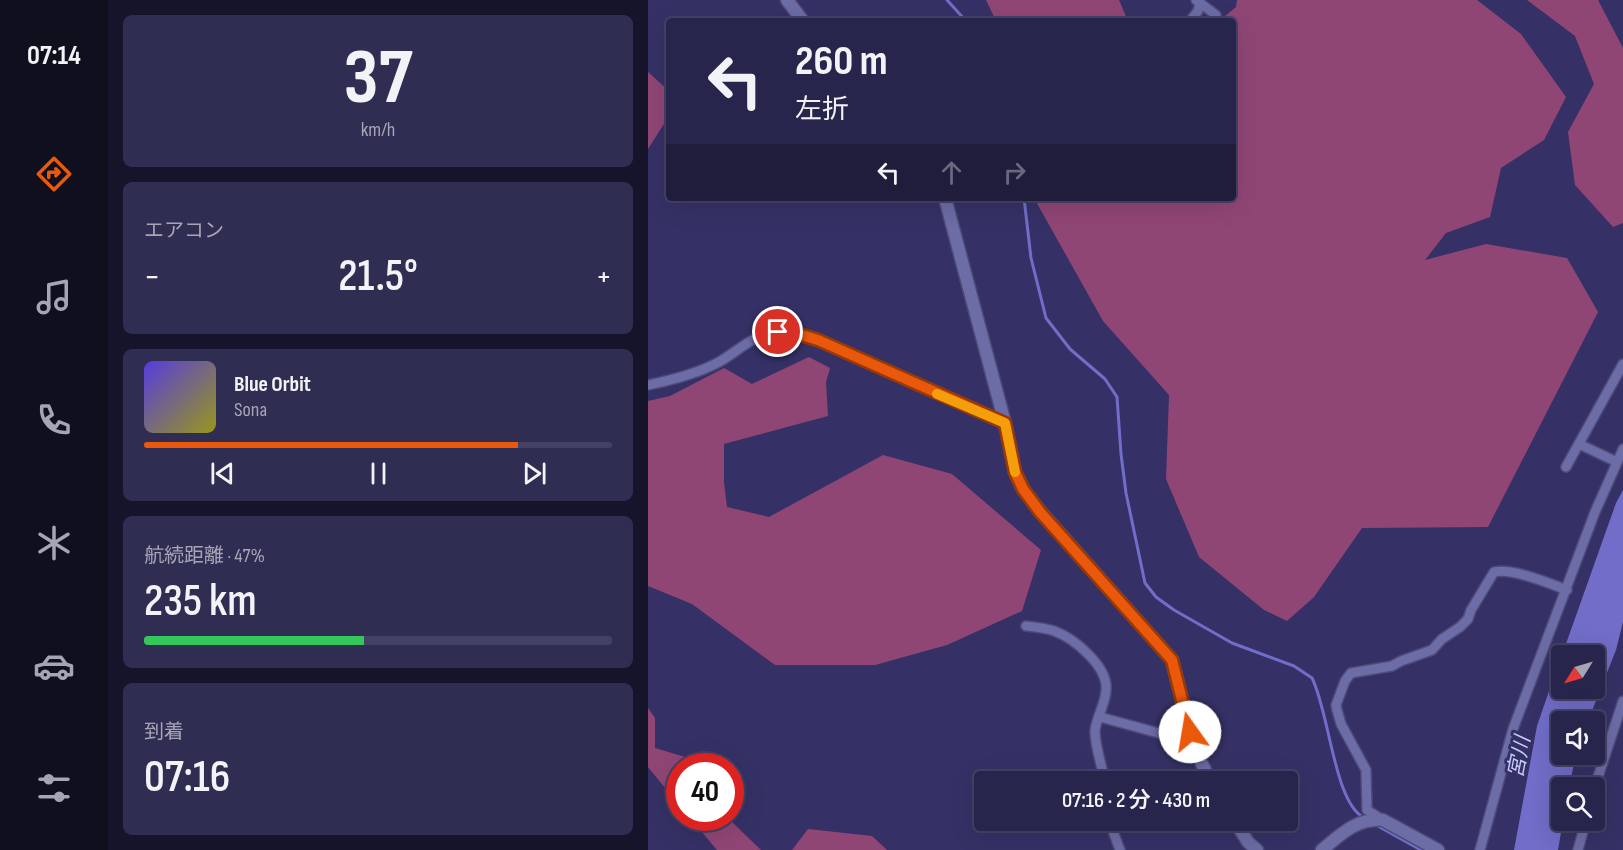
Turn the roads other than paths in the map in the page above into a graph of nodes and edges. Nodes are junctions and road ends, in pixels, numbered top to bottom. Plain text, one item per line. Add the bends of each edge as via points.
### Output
1 (787, 0) edge
2 (1198, 2) edge
3 (1216, 15) dead end
4 (801, 18) edge
5 (1192, 18) edge
6 (946, 201) edge
7 (1623, 364) edge
8 (648, 385) edge
9 (1005, 423) junction
10 (1579, 444) junction
11 (1623, 448) edge
12 (1617, 462) junction
13 (1566, 467) dead end
14 (1567, 590) junction
15 (1026, 626) dead end
16 (1623, 701) edge
17 (1100, 717) junction
18 (1194, 748) junction
19 (1103, 771) edge
20 (1206, 771) edge
21 (1598, 777) edge
22 (1380, 819) junction
23 (1114, 831) edge
24 (1241, 831) edge
25 (1583, 831) edge
26 (1120, 850) edge
27 (1257, 850) edge
28 (1323, 850) edge
29 (1438, 850) edge
30 (1480, 850) edge
31 (1578, 850) edge

1 - 4 street
2 - 3 street
2 - 5 street
6 - 9 street
7 - 10 street
8 - 9 street via 698,372 768,333 795,333
9 - 18 street via 1015,472 1023,489 1172,660
10 - 12 street
10 - 13 street
11 - 12 street
12 - 14 street
14 - 22 street via 1531,578 1494,572 1468,619 1432,650 1392,666 1366,669 1347,677 1337,710 1366,770 1367,810
14 - 30 street via 1513,729
15 - 17 street via 1052,630 1068,638 1100,668 1107,684
16 - 21 street
17 - 18 street via 1166,735
17 - 19 street via 1095,734
18 - 20 street
22 - 28 street via 1353,825
22 - 29 street
23 - 26 street
24 - 27 street
25 - 31 street

